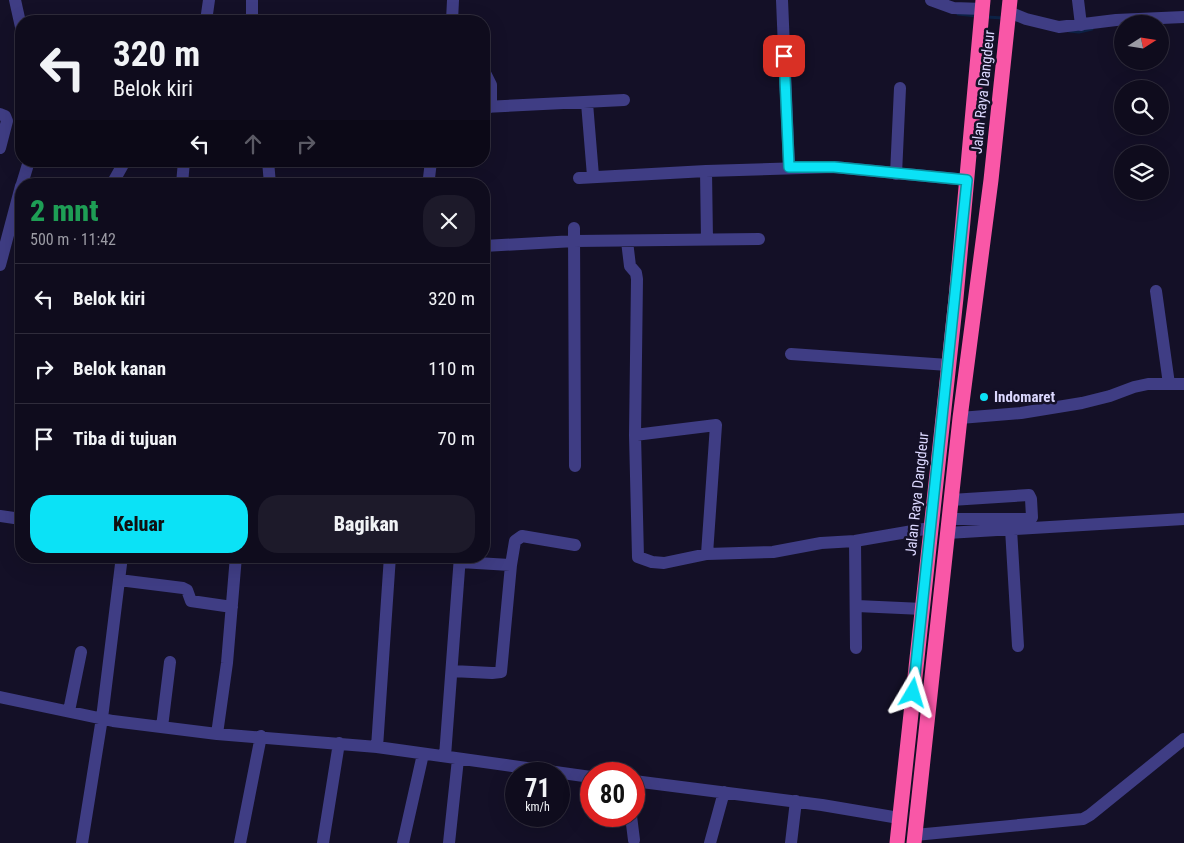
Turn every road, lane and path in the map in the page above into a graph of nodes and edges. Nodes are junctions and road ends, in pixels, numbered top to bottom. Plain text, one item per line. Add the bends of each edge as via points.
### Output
1 (15, 0) edge
2 (210, 0) edge
3 (252, 0) edge
4 (453, 0) edge
5 (782, 0) edge
6 (931, 0) edge
7 (1078, 0) edge
8 (983, 11) edge
9 (1009, 12) edge
10 (252, 14) dead end
11 (18, 15) edge
12 (207, 15) edge
13 (452, 15) edge
14 (1184, 17) edge
15 (1081, 25) junction
16 (900, 88) dead end
17 (624, 100) dead end
18 (587, 103) junction
19 (490, 107) edge
20 (0, 114) edge
21 (0, 148) edge
22 (122, 167) edge
23 (430, 167) edge
24 (789, 167) junction
25 (706, 171) junction
26 (896, 174) junction
27 (593, 176) junction
28 (115, 178) edge
29 (429, 178) dead end
30 (579, 178) dead end
31 (967, 180) junction
32 (15, 210) edge
33 (574, 228) dead end
34 (759, 239) dead end
35 (707, 240) junction
36 (574, 241) junction
37 (627, 241) junction
38 (490, 246) edge
39 (1, 261) edge
40 (1156, 290) dead end
41 (791, 354) dead end
42 (948, 365) junction
43 (1169, 384) junction
44 (1184, 384) edge
45 (960, 418) junction
46 (635, 435) junction
47 (575, 466) dead end
48 (951, 500) junction
49 (0, 516) edge
50 (15, 518) edge
51 (1184, 519) edge
52 (948, 526) junction
53 (930, 528) junction
54 (1011, 529) junction
55 (855, 541) junction
56 (574, 545) dead end
57 (706, 554) junction
58 (121, 563) edge
59 (235, 563) edge
60 (390, 563) edge
61 (460, 563) edge
62 (490, 563) edge
63 (511, 565) junction
64 (120, 580) junction
65 (857, 606) junction
66 (232, 608) junction
67 (923, 609) junction
68 (1018, 646) dead end
69 (856, 648) dead end
70 (81, 652) dead end
71 (170, 662) dead end
72 (452, 671) junction
73 (0, 697) edge
74 (69, 711) junction
75 (102, 718) junction
76 (162, 726) junction
77 (217, 734) junction
78 (261, 736) junction
79 (1184, 739) edge
80 (339, 743) junction
81 (377, 747) junction
82 (422, 754) junction
83 (445, 756) junction
84 (458, 759) junction
85 (580, 776) edge
86 (645, 782) edge
87 (724, 792) junction
88 (796, 802) junction
89 (899, 818) junction
90 (632, 827) edge
91 (915, 839) edge
92 (634, 840) dead end
93 (82, 843) edge
94 (240, 843) edge
95 (323, 843) edge
96 (403, 843) edge
97 (448, 843) edge
98 (710, 843) edge
99 (791, 843) edge
100 (897, 843) edge

1 - 11 street
2 - 12 street
3 - 10 street
4 - 13 street
5 - 24 street
6 - 8 street via 953,8
7 - 15 street
8 - 31 highway, Jalan Raya Dangdeur
9 - 15 street via 1060,28
9 - 45 highway, Jalan Raya Dangdeur
14 - 15 street
16 - 26 street
17 - 18 street
18 - 19 street
18 - 27 street
20 - 21 street via 7,121
22 - 28 street
23 - 29 street
24 - 25 street
24 - 26 street via 834,167
25 - 27 street
25 - 35 street
26 - 31 street
27 - 30 street
31 - 42 highway, Jalan Raya Dangdeur
32 - 39 street
33 - 36 street
34 - 35 street
35 - 37 street
36 - 37 street
36 - 38 street
36 - 47 street
37 - 46 street via 630,266 637,279
40 - 43 street
41 - 42 street
42 - 53 highway, Jalan Raya Dangdeur
43 - 44 street
43 - 45 street via 1148,384 1082,403 1021,413
45 - 48 highway, Jalan Raya Dangdeur
46 - 57 street via 638,557 664,563
46 - 57 street via 716,425
48 - 52 highway, Jalan Raya Dangdeur
48 - 52 street via 1029,495 1032,517
49 - 50 street
51 - 54 street
52 - 54 street
52 - 91 highway, Jalan Raya Dangdeur
53 - 55 street
53 - 67 highway, Jalan Raya Dangdeur
54 - 68 street
55 - 57 street via 821,543 773,552
55 - 65 street
56 - 63 street via 522,536 515,542
58 - 64 street
59 - 66 street
60 - 81 street
61 - 72 street
62 - 63 street
63 - 72 street via 501,672
64 - 66 street via 183,588 191,601
64 - 75 street
65 - 67 street
65 - 69 street
66 - 77 street
67 - 89 highway, Jalan Raya Dangdeur
70 - 74 street
71 - 76 street
72 - 83 street
73 - 74 street
74 - 75 street
75 - 76 street
75 - 93 street
76 - 77 street
77 - 78 street
78 - 80 street
78 - 94 street
79 - 91 street via 1083,819
80 - 81 street
80 - 95 street
81 - 82 street
82 - 83 street
82 - 96 street
83 - 84 street
84 - 85 street
84 - 97 street
86 - 87 street
87 - 88 street
87 - 98 street
88 - 89 street
88 - 99 street
89 - 100 highway, Jalan Raya Dangdeur
90 - 92 street

